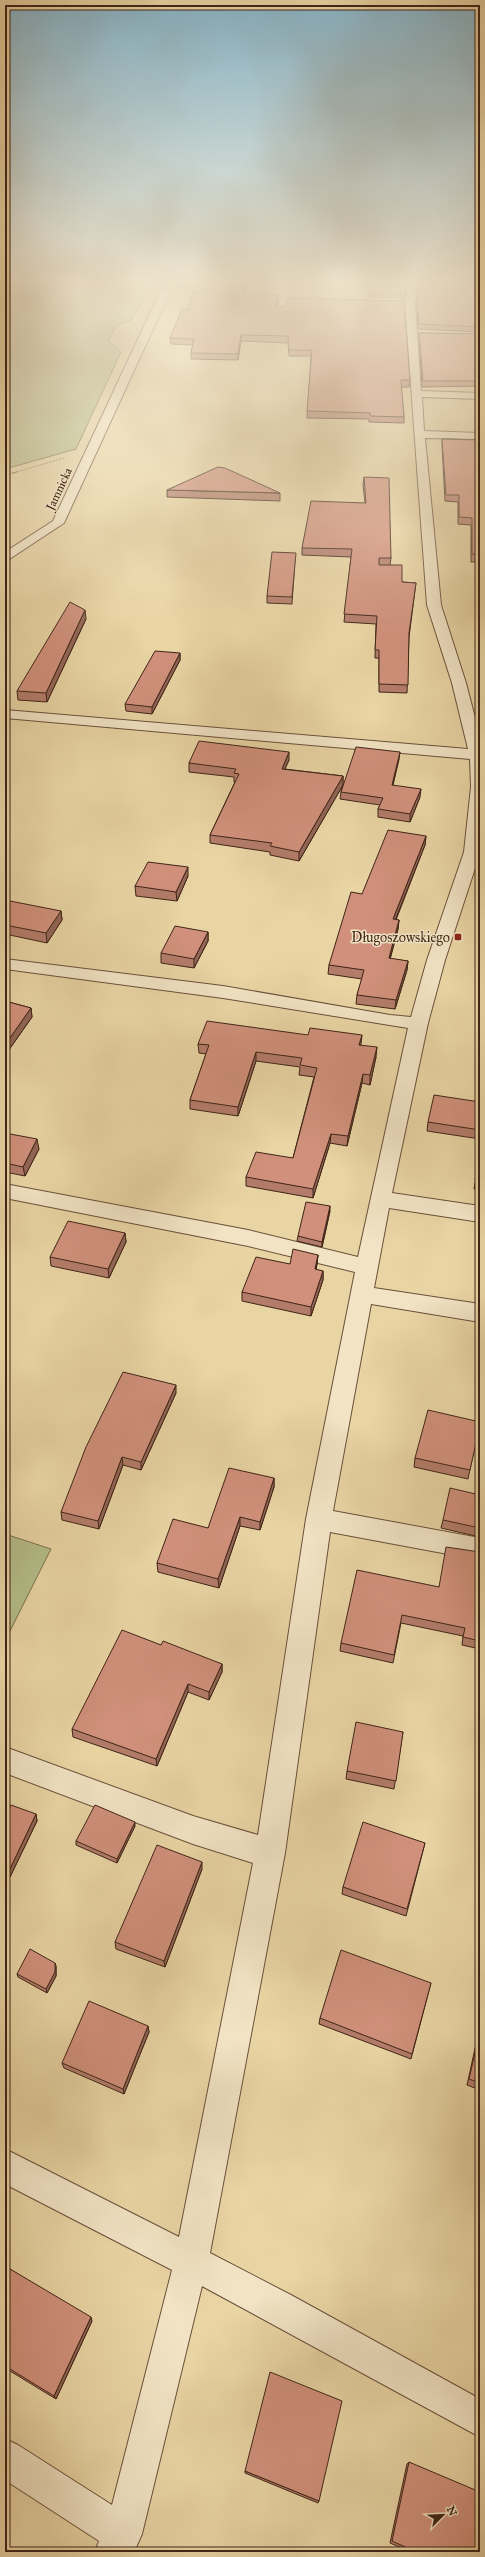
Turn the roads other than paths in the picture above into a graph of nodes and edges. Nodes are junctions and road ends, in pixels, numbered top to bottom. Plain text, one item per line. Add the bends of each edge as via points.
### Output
1 (115, 398) edge
2 (416, 398) edge
3 (419, 434) junction
4 (480, 436) edge
5 (5, 558) edge
6 (5, 714) edge
7 (479, 755) edge
8 (5, 964) edge
9 (419, 1023) junction
10 (5, 1191) edge
11 (380, 1200) junction
12 (480, 1214) edge
13 (366, 1267) junction
14 (361, 1294) junction
15 (480, 1313) edge
16 (319, 1519) junction
17 (480, 1549) edge
18 (5, 1760) edge
19 (270, 1853) junction
20 (5, 2166) edge
21 (191, 2262) junction
22 (480, 2419) edge
23 (5, 2458) edge
24 (119, 2543) edge

1 - 5 street, Jamnicka via 58,523
2 - 3 street
3 - 4 street
3 - 7 street via 434,605
6 - 7 street
7 - 9 street via 479,787 472,852 436,960
8 - 9 street via 223,992 390,1021
9 - 11 street
10 - 13 street via 248,1238
11 - 12 street
11 - 13 street
13 - 14 street
14 - 15 street
14 - 16 street
16 - 17 street
16 - 19 street
18 - 19 street via 193,1830
19 - 21 street
20 - 21 street
21 - 22 street via 279,2307
21 - 24 street
23 - 24 street

